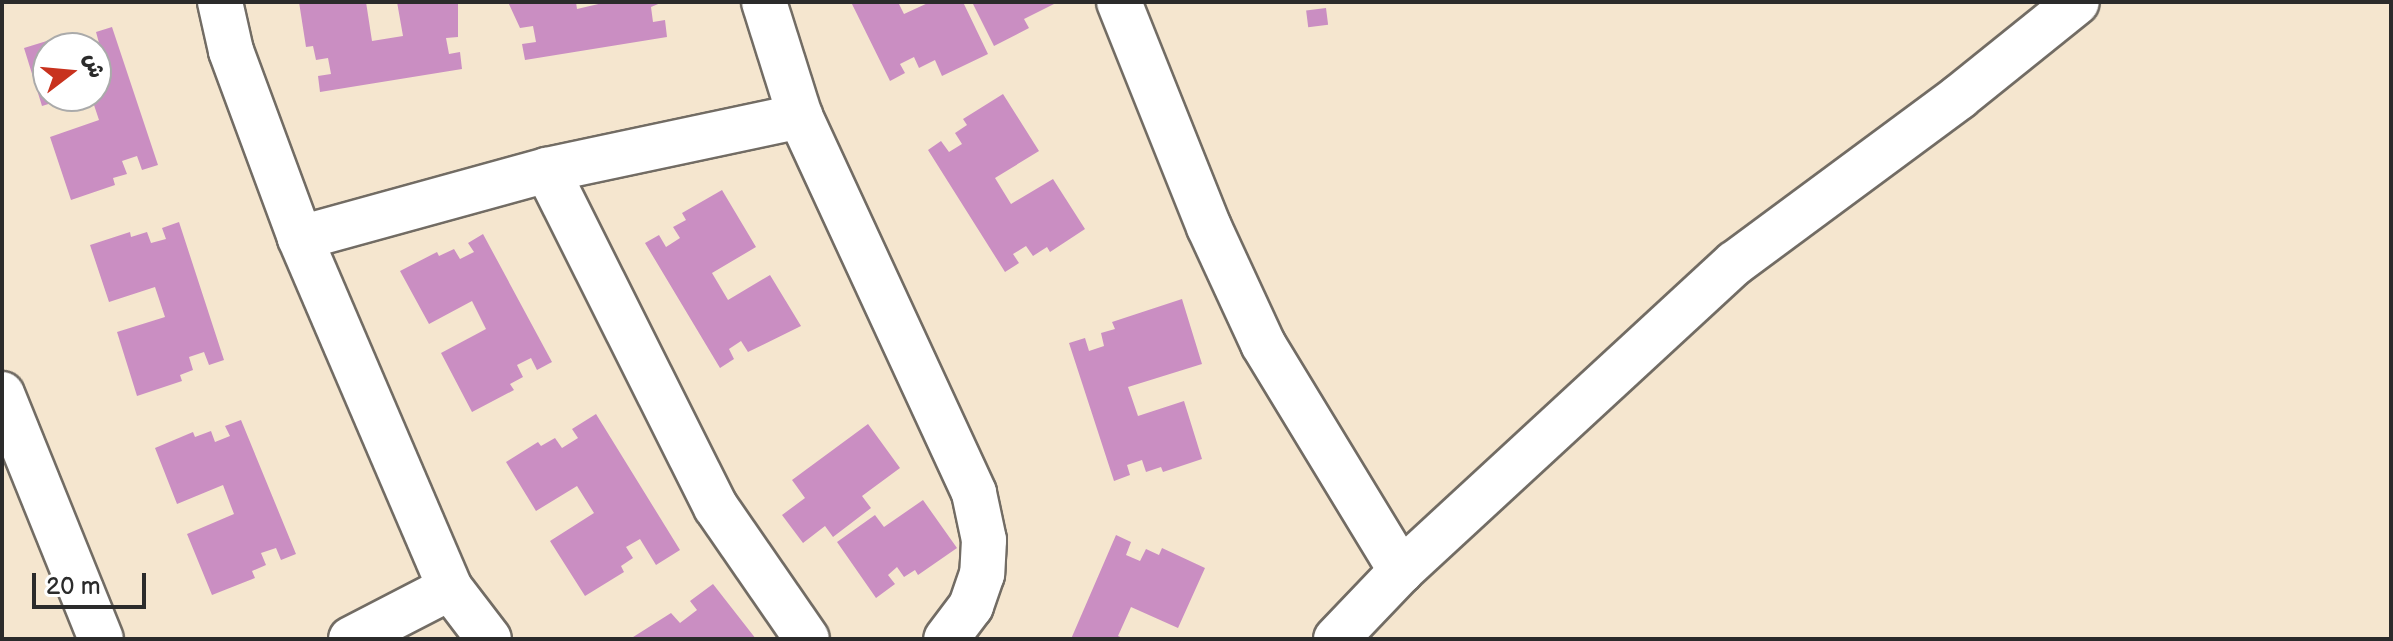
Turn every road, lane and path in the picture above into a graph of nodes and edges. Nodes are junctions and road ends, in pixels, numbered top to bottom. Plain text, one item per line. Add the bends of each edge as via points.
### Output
1 (220, 2) edge
2 (764, 2) edge
3 (1119, 2) edge
4 (2077, 2) edge
5 (800, 116) junction
6 (547, 170) junction
7 (300, 238) junction
8 (2, 394) edge
9 (1401, 571) junction
10 (450, 588) junction
11 (101, 639) edge
12 (351, 639) edge
13 (489, 639) edge
14 (807, 639) edge
15 (946, 639) edge
16 (1336, 639) edge

1 - 7 street via 231,51
2 - 5 street
3 - 9 street via 1209,227 1263,344
4 - 9 street via 1948,106 1735,263
5 - 6 street
5 - 15 street via 974,493 984,540 982,574 971,606
6 - 7 street
6 - 14 street via 716,507
7 - 10 street
8 - 11 street
9 - 16 street
10 - 12 street
10 - 13 street

